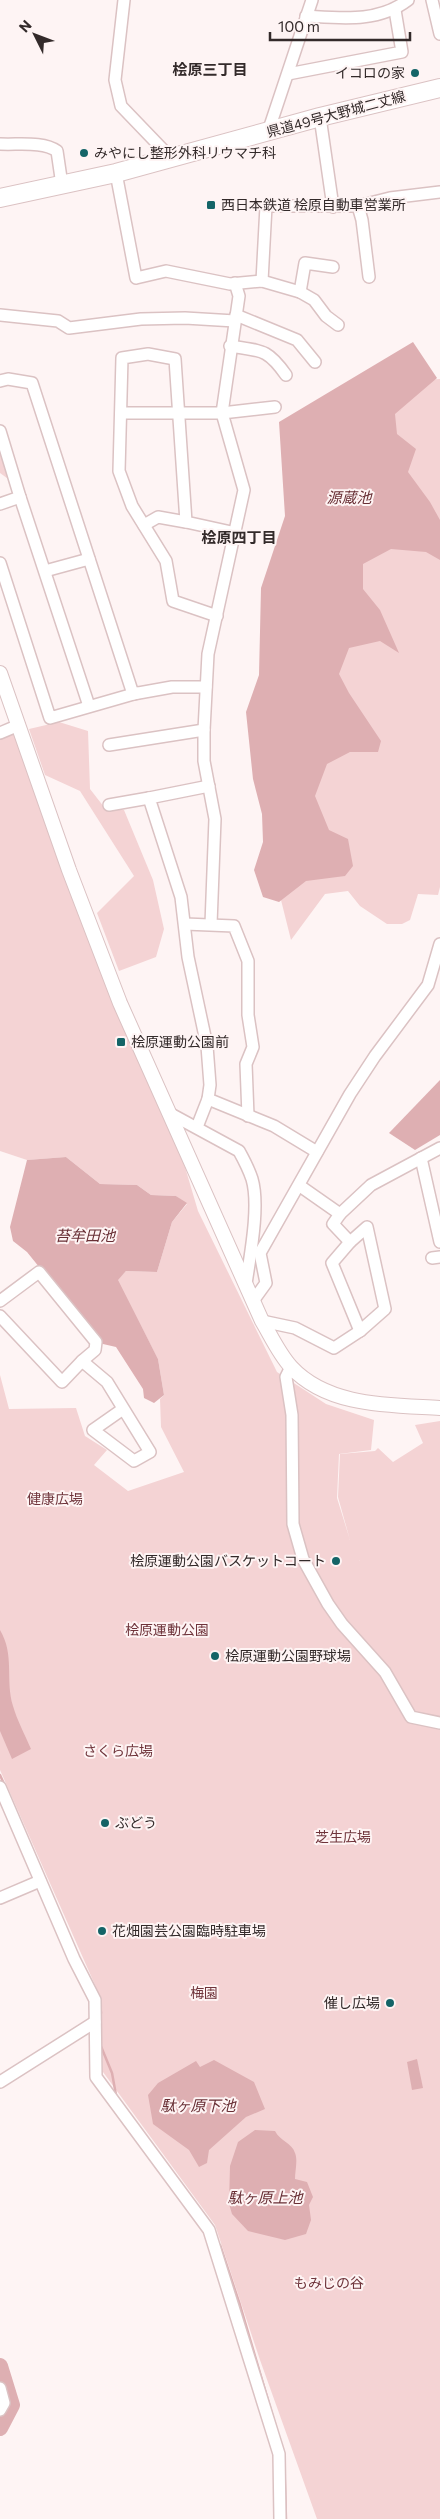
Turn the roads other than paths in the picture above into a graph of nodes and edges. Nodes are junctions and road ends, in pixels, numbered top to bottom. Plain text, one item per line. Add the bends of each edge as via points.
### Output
1 (124, 0) edge
2 (312, 0) edge
3 (408, 0) edge
4 (432, 0) edge
5 (395, 10) junction
6 (306, 16) junction
7 (440, 34) edge
8 (288, 74) junction
9 (440, 88) edge
10 (320, 117) junction
11 (268, 132) junction
12 (0, 144) edge
13 (170, 158) junction
14 (116, 173) junction
15 (62, 185) junction
16 (440, 192) edge
17 (0, 198) edge
18 (358, 206) junction
19 (333, 207) junction
20 (333, 267) dead end
21 (369, 277) dead end
22 (262, 280) junction
23 (235, 283) junction
24 (300, 292) junction
25 (0, 315) edge
26 (236, 318) junction
27 (338, 325) dead end
28 (230, 346) junction
29 (315, 362) dead end
30 (286, 375) dead end
31 (0, 381) edge
32 (275, 407) dead end
33 (177, 412) junction
34 (121, 413) junction
35 (222, 413) junction
36 (0, 431) edge
37 (20, 497) junction
38 (0, 504) edge
39 (186, 522) junction
40 (144, 524) junction
41 (236, 533) junction
42 (89, 559) junction
43 (0, 563) edge
44 (45, 571) junction
45 (217, 616) junction
46 (0, 673) edge
47 (206, 687) junction
48 (137, 693) junction
49 (90, 706) junction
50 (19, 726) junction
51 (204, 730) junction
52 (0, 733) edge
53 (109, 745) dead end
54 (209, 786) junction
55 (149, 798) junction
56 (109, 805) dead end
57 (185, 924) junction
58 (211, 924) junction
59 (440, 944) edge
60 (208, 1099) junction
61 (170, 1113) junction
62 (248, 1116) junction
63 (197, 1127) junction
64 (440, 1148) edge
65 (317, 1152) junction
66 (421, 1158) junction
67 (300, 1186) junction
68 (340, 1214) junction
69 (350, 1242) junction
70 (440, 1242) edge
71 (246, 1284) junction
72 (253, 1300) junction
73 (0, 1302) edge
74 (0, 1316) edge
75 (262, 1321) junction
76 (360, 1331) junction
77 (82, 1362) junction
78 (291, 1367) junction
79 (440, 1408) edge
80 (123, 1409) junction
81 (440, 1723) edge
82 (0, 1788) edge
83 (40, 1881) junction
84 (0, 1898) edge
85 (96, 2022) junction
86 (0, 2082) edge
87 (0, 2388) edge
88 (0, 2395) edge
89 (0, 2410) edge
90 (280, 2519) edge

1 - 13 street via 115,80 121,106
2 - 6 street
3 - 5 street
4 - 7 street
5 - 6 street via 360,18
5 - 8 street via 402,52
6 - 8 street
8 - 11 street
9 - 10 main road, 県道49号大野城二丈線
10 - 11 main road, 県道49号大野城二丈線
10 - 19 street
11 - 13 main road, 県道49号大野城二丈線
12 - 15 street via 50,146 57,151
13 - 14 main road, 県道49号大野城二丈線
14 - 15 main road, 県道49号大野城二丈線
14 - 23 street via 136,278 166,271
15 - 17 main road, 県道49号大野城二丈線
16 - 18 street via 390,198
18 - 19 street
18 - 21 street
19 - 22 street via 266,206
20 - 24 street via 305,263
22 - 23 street
22 - 24 street
23 - 26 street via 238,296
24 - 27 street via 314,300
25 - 26 street via 58,322 69,328 141,319
26 - 28 street
26 - 29 street via 297,340
28 - 30 street via 262,351 274,358
28 - 35 street
31 - 42 street via 32,383
32 - 35 street
33 - 34 street
33 - 34 street via 174,359 148,354 122,358
33 - 35 street
33 - 39 street
34 - 40 street via 119,471 132,506
35 - 41 street via 244,490
36 - 37 street
37 - 38 street
37 - 44 street
39 - 40 street via 158,517
39 - 41 street
40 - 45 street via 166,561 173,601
41 - 45 street
42 - 44 street
42 - 48 street via 133,694
43 - 49 street via 50,718
44 - 49 street
45 - 47 street via 208,654
46 - 50 street
47 - 48 street via 172,687
47 - 51 street
48 - 49 street
50 - 52 street
50 - 61 street via 69,870 120,1002
51 - 53 street
51 - 54 street via 204,761
54 - 55 street
54 - 58 street via 215,819
55 - 56 street
55 - 57 street via 182,897
57 - 58 street
57 - 60 street via 188,957 207,1046
58 - 62 street via 234,926 248,961 248,1015 252,1047 246,1064
59 - 65 street via 428,985 375,1056
60 - 62 street
60 - 63 street
61 - 63 street
61 - 71 street
62 - 65 street via 274,1126
63 - 71 street via 239,1151 252,1181 252,1241
64 - 66 street
65 - 67 street
66 - 68 street via 371,1185
66 - 70 street
67 - 68 street
67 - 72 street via 260,1253 266,1283
68 - 69 street via 332,1224
69 - 76 street via 332,1264
69 - 76 street via 366,1227 385,1309
71 - 72 street
72 - 75 street
73 - 77 street via 39,1272 96,1342 94,1350
74 - 77 street via 62,1382
75 - 76 street via 294,1328 334,1348
75 - 78 street
77 - 80 street via 107,1382
78 - 79 street via 312,1384 344,1399
78 - 81 street via 286,1377 292,1415 293,1524 303,1559 328,1604 386,1672 412,1717
80 - 80 street via 150,1452 134,1461 92,1430
82 - 83 street
83 - 84 street
83 - 85 street via 95,2000
85 - 86 street
85 - 90 street via 96,2076 208,2230 279,2454
87 - 88 street
88 - 89 street via 4,2403

